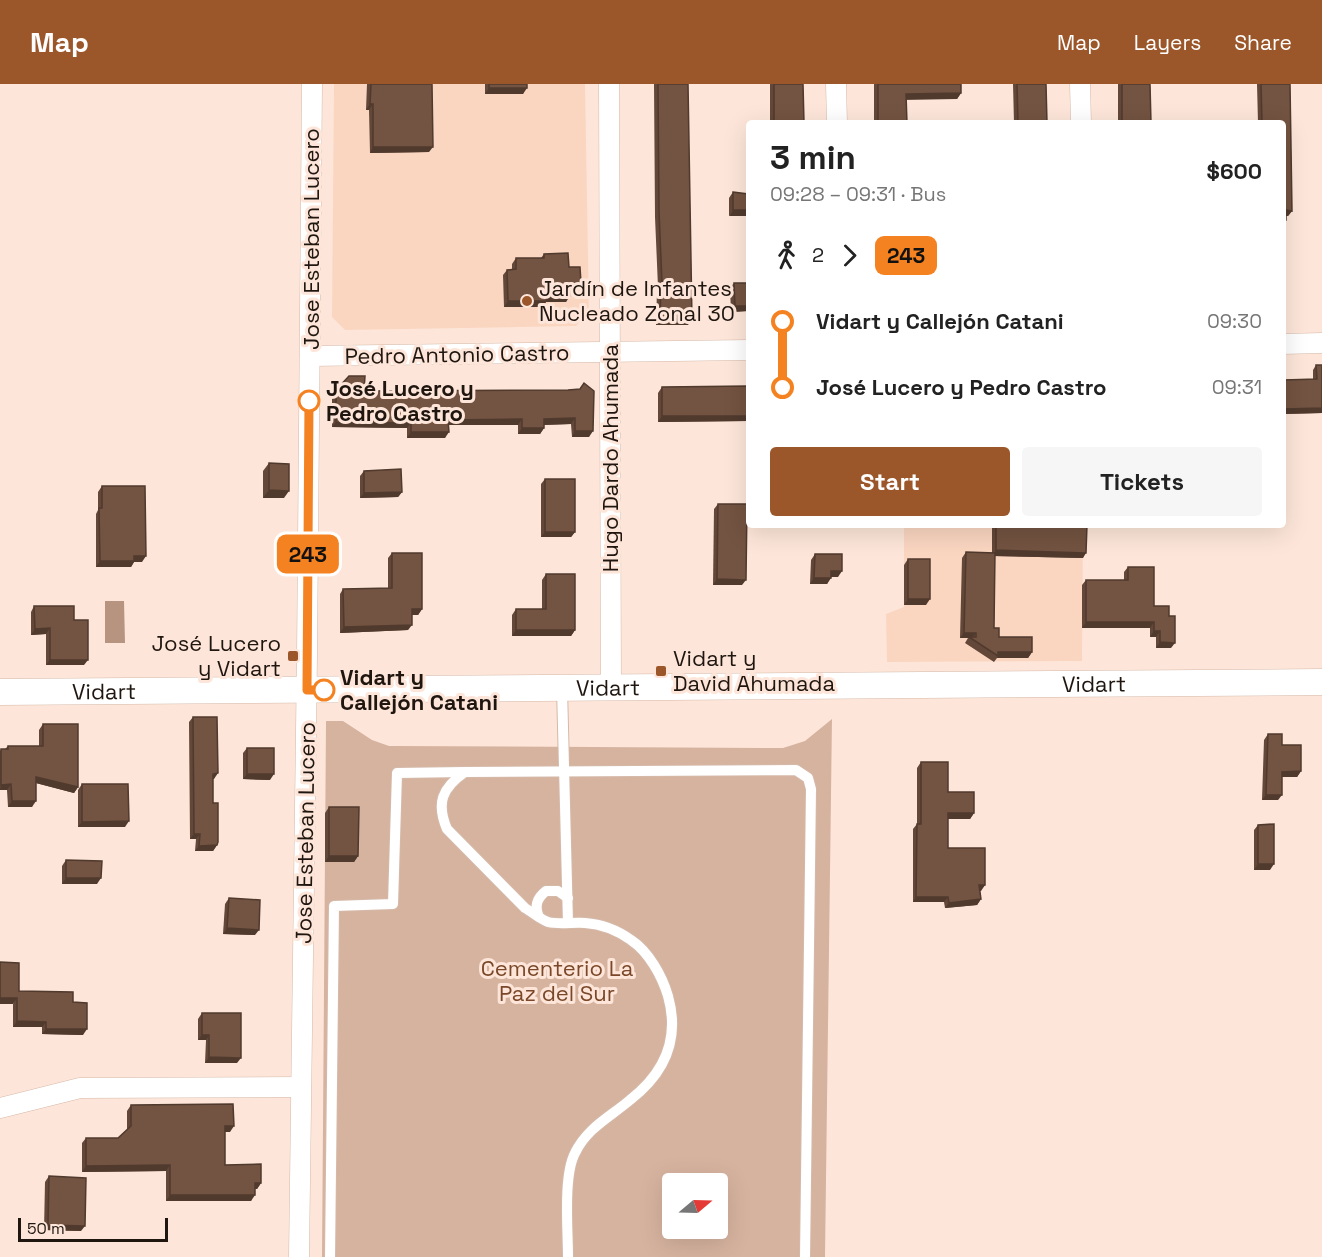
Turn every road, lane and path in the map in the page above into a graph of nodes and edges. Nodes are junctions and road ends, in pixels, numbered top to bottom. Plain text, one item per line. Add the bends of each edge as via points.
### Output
1 (312, 84) edge
2 (609, 84) edge
3 (836, 84) edge
4 (1080, 84) edge
5 (837, 120) edge
6 (1081, 120) edge
7 (1322, 343) edge
8 (1286, 344) edge
9 (746, 351) edge
10 (610, 352) junction
11 (310, 356) junction
12 (1322, 682) edge
13 (562, 688) junction
14 (611, 688) junction
15 (307, 690) junction
16 (0, 692) edge
17 (564, 771) junction
18 (465, 772) junction
19 (568, 897) junction
20 (539, 916) junction
21 (568, 923) junction
22 (301, 1087) junction
23 (0, 1108) edge
24 (299, 1257) edge
25 (330, 1257) edge
26 (567, 1257) edge
27 (805, 1257) edge

1 - 11 street, Jose Esteban Lucero
2 - 10 street, Hugo Dardo Ahumada
3 - 5 street
4 - 6 street
7 - 8 street
9 - 10 street, Pedro Antonio Castro
10 - 11 street, Pedro Antonio Castro
10 - 14 street, Hugo Dardo Ahumada
11 - 15 street, Jose Esteban Lucero
12 - 14 street, Vidart
13 - 14 street, Vidart
13 - 15 street, Vidart
13 - 17 lane
15 - 16 street, Vidart
15 - 22 street, Jose Esteban Lucero
17 - 18 lane
17 - 19 lane
17 - 27 lane via 796,770 808,778 811,789
18 - 20 lane via 441,801 447,829 525,908
18 - 25 lane via 398,773 393,904 334,906
19 - 20 lane via 558,891 546,891 536,905
19 - 21 lane
20 - 21 lane via 548,922
21 - 26 lane via 601,926 634,942 658,972 673,1012 672,1036 657,1072 630,1100 594,1126 573,1155
22 - 23 street via 80,1088
22 - 24 street, Jose Esteban Lucero

